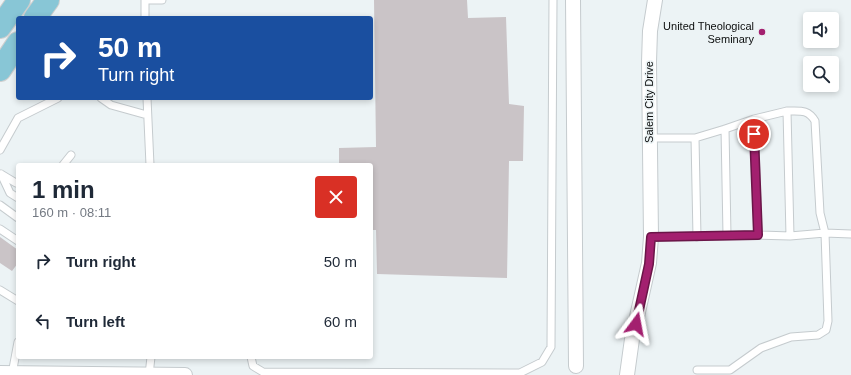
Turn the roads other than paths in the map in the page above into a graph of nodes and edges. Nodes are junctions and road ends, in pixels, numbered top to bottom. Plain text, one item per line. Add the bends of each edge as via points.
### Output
1 (40, 0) edge
2 (48, 0) edge
3 (145, 0) edge
4 (162, 0) edge
5 (553, 0) edge
6 (573, 0) edge
7 (655, 0) edge
8 (12, 14) edge
9 (36, 16) edge
10 (146, 16) edge
11 (16, 46) edge
12 (0, 70) edge
13 (54, 100) edge
14 (104, 100) edge
15 (147, 100) edge
16 (787, 111) junction
17 (147, 115) junction
18 (754, 119) junction
19 (724, 129) junction
20 (650, 138) junction
21 (695, 138) junction
22 (0, 150) edge
23 (71, 155) dead end
24 (65, 163) edge
25 (150, 163) edge
26 (1, 174) edge
27 (16, 183) dead end
28 (16, 197) edge
29 (0, 205) edge
30 (16, 217) edge
31 (0, 229) edge
32 (825, 233) junction
33 (851, 234) edge
34 (727, 235) junction
35 (758, 235) junction
36 (790, 236) junction
37 (651, 237) junction
38 (697, 237) junction
39 (16, 240) edge
40 (0, 290) edge
41 (16, 301) edge
42 (16, 347) edge
43 (151, 359) edge
44 (251, 359) edge
45 (576, 366) dead end
46 (697, 370) dead end
47 (731, 373) edge
48 (6, 374) edge
49 (149, 375) edge
50 (185, 375) edge
51 (627, 375) edge

1 - 8 main road
2 - 9 main road
3 - 4 lane
3 - 10 lane
5 - 44 lane via 551,347 542,362 520,373 263,372 253,366
6 - 45 street
7 - 20 street, Salem City Drive via 650,31
11 - 12 main road
13 - 22 lane via 18,118
14 - 17 lane via 111,105
15 - 17 lane
16 - 18 lane
16 - 32 lane via 803,111 815,121 820,213
16 - 36 lane
17 - 25 lane
18 - 19 lane
18 - 35 lane
19 - 21 lane
19 - 34 lane
20 - 21 lane
20 - 37 street, Salem City Drive
21 - 38 lane
23 - 24 lane
26 - 27 lane
26 - 28 lane via 10,193
29 - 30 lane
31 - 39 lane
32 - 33 lane
32 - 36 lane
32 - 47 lane via 828,321 826,330 818,335 791,337 760,348
34 - 35 lane
34 - 38 lane
35 - 36 lane
37 - 38 lane
37 - 51 street, Salem City Drive via 649,264 632,339
40 - 41 lane
42 - 48 lane
43 - 49 lane
46 - 47 lane
48 - 49 street
49 - 50 street

